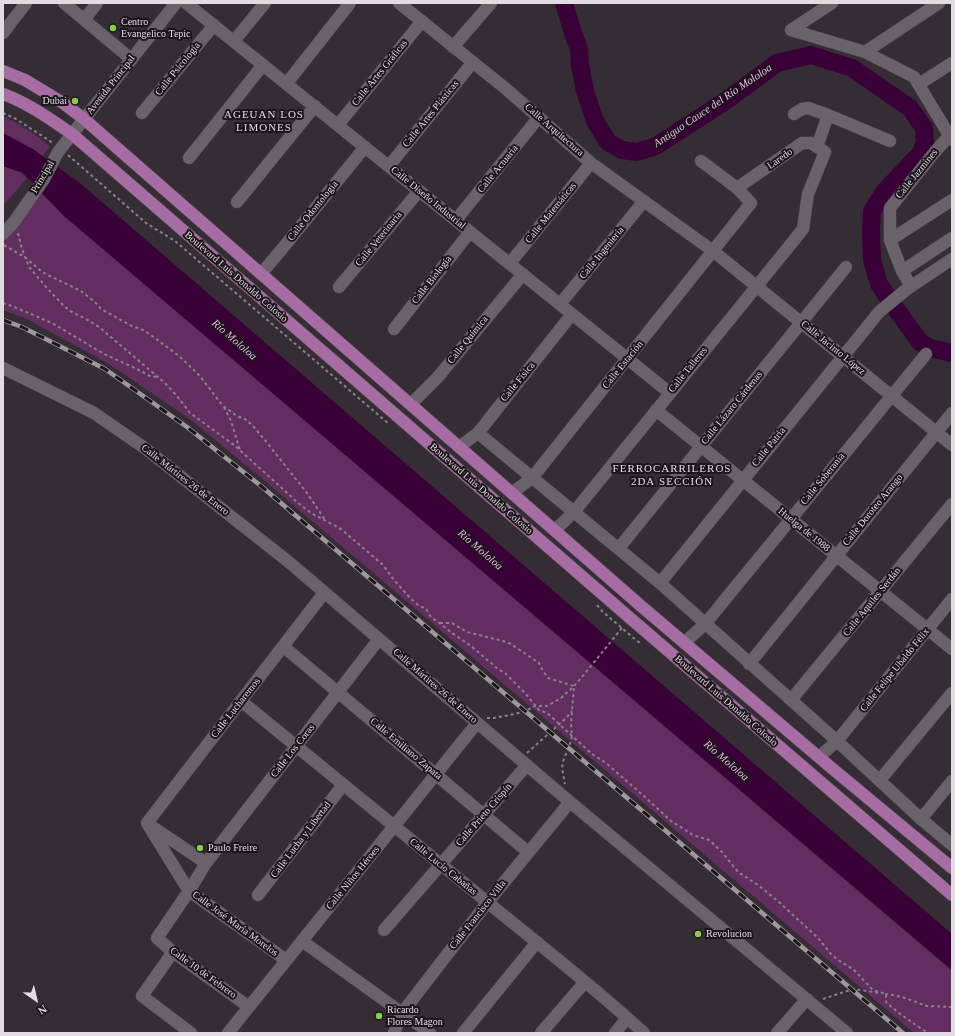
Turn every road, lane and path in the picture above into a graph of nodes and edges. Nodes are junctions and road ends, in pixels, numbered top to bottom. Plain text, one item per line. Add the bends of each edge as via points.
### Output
1 (26, 3) edge
2 (64, 3) edge
3 (96, 3) edge
4 (176, 3) edge
5 (186, 3) edge
6 (265, 3) edge
7 (350, 3) edge
8 (400, 3) edge
9 (491, 3) edge
10 (832, 3) edge
11 (939, 3) edge
12 (84, 20) junction
13 (422, 21) junction
14 (214, 25) junction
15 (3, 33) edge
16 (234, 41) junction
17 (454, 47) junction
18 (865, 52) junction
19 (131, 59) junction
20 (473, 62) junction
21 (952, 63) edge
22 (263, 65) junction
23 (3, 71) edge
24 (287, 83) junction
25 (919, 84) junction
26 (3, 94) edge
27 (315, 106) junction
28 (3, 113) edge
29 (142, 113) dead end
30 (794, 114) dead end
31 (828, 115) junction
32 (539, 117) junction
33 (84, 119) junction
34 (338, 125) junction
35 (72, 134) junction
36 (951, 137) edge
37 (890, 141) dead end
38 (365, 147) junction
39 (817, 147) junction
40 (59, 150) junction
41 (189, 158) dead end
42 (701, 161) dead end
43 (591, 163) junction
44 (389, 166) junction
45 (737, 188) junction
46 (419, 190) junction
47 (952, 200) edge
48 (644, 201) junction
49 (237, 202) dead end
50 (456, 220) junction
51 (17, 228) dead end
52 (470, 232) junction
53 (3, 234) edge
54 (952, 238) edge
55 (890, 240) junction
56 (3, 244) edge
57 (713, 251) junction
58 (26, 258) junction
59 (952, 259) edge
60 (510, 264) junction
61 (846, 267) dead end
62 (902, 271) junction
63 (261, 274) junction
64 (523, 274) junction
65 (756, 286) junction
66 (909, 287) junction
67 (339, 288) dead end
68 (3, 303) edge
69 (560, 304) junction
70 (572, 314) junction
71 (801, 323) junction
72 (394, 328) dead end
73 (926, 354) dead end
74 (843, 356) junction
75 (628, 359) junction
76 (3, 368) edge
77 (158, 378) junction
78 (670, 393) junction
79 (891, 396) junction
80 (411, 404) junction
81 (223, 406) junction
82 (656, 410) junction
83 (952, 413) edge
84 (390, 426) dead end
85 (936, 432) junction
86 (478, 433) junction
87 (952, 445) edge
88 (701, 446) junction
89 (460, 447) junction
90 (240, 451) junction
91 (532, 478) junction
92 (743, 480) junction
93 (512, 493) junction
94 (952, 504) edge
95 (574, 512) junction
96 (791, 519) junction
97 (326, 522) junction
98 (555, 530) junction
99 (619, 548) junction
100 (836, 556) junction
101 (660, 583) junction
102 (621, 588) junction
103 (880, 591) junction
104 (324, 593) junction
105 (952, 599) edge
106 (594, 601) dead end
107 (610, 601) junction
108 (438, 622) junction
109 (705, 624) junction
110 (622, 628) junction
111 (927, 629) junction
112 (379, 639) junction
113 (684, 643) junction
114 (644, 645) dead end
115 (284, 647) junction
116 (952, 649) edge
117 (749, 664) junction
118 (574, 686) junction
119 (338, 692) junction
120 (952, 693) edge
121 (791, 700) junction
122 (241, 701) junction
123 (535, 706) junction
124 (573, 710) junction
125 (478, 723) junction
126 (559, 724) junction
127 (572, 736) junction
128 (837, 741) junction
129 (296, 746) junction
130 (819, 757) junction
131 (527, 765) junction
132 (436, 774) junction
133 (880, 780) junction
134 (952, 781) edge
135 (343, 785) junction
136 (565, 786) dead end
137 (570, 802) junction
138 (484, 815) junction
139 (921, 819) junction
140 (147, 824) junction
141 (394, 826) junction
142 (952, 845) edge
143 (528, 852) junction
144 (206, 864) junction
145 (440, 865) junction
146 (952, 868) edge
147 (189, 891) junction
148 (952, 895) edge
149 (258, 896) dead end
150 (487, 903) junction
151 (384, 930) dead end
152 (302, 941) junction
153 (537, 942) junction
154 (173, 952) junction
155 (286, 960) junction
156 (585, 982) junction
157 (886, 994) junction
158 (807, 999) junction
159 (249, 1006) junction
160 (952, 1007) edge
161 (402, 1013) junction
162 (628, 1018) junction
163 (191, 1033) edge
164 (228, 1033) edge
165 (394, 1033) edge
166 (430, 1033) edge
167 (463, 1033) edge
168 (541, 1033) edge
169 (615, 1033) edge
170 (644, 1033) edge
171 (777, 1033) edge
172 (847, 1033) edge
173 (928, 1033) edge

1 - 15 street
2 - 12 street
3 - 12 street
4 - 19 street, Avenida Principal
5 - 14 street, Calle Diseño Industrial
6 - 16 street
7 - 24 street
8 - 13 street, Calle Arquitectura
9 - 17 street
10 - 18 street via 791,30
11 - 18 street
12 - 19 street
13 - 17 street, Calle Arquitectura
13 - 34 street, Calle Artes Gráficas
14 - 16 street, Calle Diseño Industrial
14 - 29 street, Calle Psicología
16 - 22 street, Calle Diseño Industrial
17 - 20 street, Calle Arquitectura
18 - 25 street via 914,76
19 - 33 street, Avenida Principal
20 - 32 street, Calle Arquitectura
20 - 44 street, Calle Artes Plásticas
21 - 25 street
22 - 24 street, Calle Diseño Industrial
22 - 41 street
23 - 33 main road, Boulevard Luis Donaldo Colosio via 26,80 64,102
24 - 27 street, Calle Diseño Industrial
25 - 36 street
26 - 35 main road, Boulevard Luis Donaldo Colosio via 21,102
27 - 34 street, Calle Diseño Industrial
27 - 49 street
28 - 40 path via 16,119
30 - 31 street via 808,108
31 - 37 street
31 - 39 street
32 - 43 street, Calle Arquitectura
32 - 50 street, Calle Actuaria
33 - 35 street, Avenida Principal
33 - 63 main road, Boulevard Luis Donaldo Colosio
34 - 38 street, Calle Diseño Industrial
35 - 40 street, Avenida Principal
35 - 107 main road, Boulevard Luis Donaldo Colosio
36 - 55 street, Calle Jazmines via 934,152 890,208
38 - 44 street, Calle Diseño Industrial
38 - 63 street, Calle Odontología
39 - 45 street, Laredo via 802,143
39 - 65 street, Calle Talleres via 825,152 808,194 803,229
40 - 53 street, Principal via 44,179
40 - 84 path via 146,223 175,241
42 - 45 street
43 - 48 street, Calle Arquitectura
43 - 60 street, Calle Matemáticas
44 - 46 street, Calle Diseño Industrial
45 - 57 street via 751,203
46 - 50 street, Calle Diseño Industrial
46 - 67 street, Calle Veterinaria
47 - 55 street
48 - 57 street, Calle Arquitectura
48 - 69 street, Calle Ingeniería
50 - 52 street, Calle Diseño Industrial
51 - 58 path
52 - 60 street, Calle Diseño Industrial
52 - 72 street, Calle Biología
54 - 62 street
55 - 62 street, Calle Jazmines
56 - 58 path
57 - 65 street, Calle Jacinto López
57 - 75 street, Calle Estación
58 - 77 path via 29,267 63,305 98,327
58 - 81 path via 45,273 81,291 108,313 151,335 193,369
59 - 66 street, Calle Patria
60 - 64 street, Calle Diseño Industrial
61 - 71 street, Calle Lázaro Cárdenas
62 - 66 street, Calle Jazmines
63 - 80 main road, Boulevard Luis Donaldo Colosio
64 - 69 street, Calle Diseño Industrial
64 - 80 street, Calle Química via 438,377
65 - 71 street, Calle Jacinto López
65 - 78 street, Calle Talleres
66 - 74 street, Calle Patria via 879,312
68 - 77 path via 52,323 104,354
69 - 70 street, Calle Diseño Industrial
70 - 75 street, Calle Diseño Industrial
70 - 86 street, Calle Física
71 - 74 street, Calle Jacinto López
71 - 88 street, Calle Lázaro Cárdenas
73 - 79 street, Calle Soberanía
74 - 79 street, Calle Jacinto López
74 - 92 street, Calle Patria
75 - 78 street, Calle Diseño Industrial
75 - 91 street, Calle Estación
76 - 104 street, Calle Mártires 26 de Enero via 94,413 146,449
77 - 90 path via 190,413
78 - 82 street, Calle Talleres
79 - 85 street, Calle Jacinto López
79 - 96 street, Calle Soberanía
80 - 89 main road, Boulevard Luis Donaldo Colosio
81 - 90 path via 231,421
81 - 97 path via 237,416 245,418 252,425 307,493
82 - 88 street, Huelga de 1988
82 - 95 street, Calle Talleres
83 - 85 street, Calle Doroteo Arango
85 - 87 street, Calle Jacinto López
85 - 100 street, Calle Doroteo Arango
86 - 89 street, Calle Física
86 - 91 street
88 - 92 street, Huelga de 1988
88 - 99 street, Calle Lázaro Cárdenas
89 - 93 main road, Boulevard Luis Donaldo Colosio
90 - 97 path via 302,506
91 - 93 street, Calle Estación
91 - 95 street
92 - 96 street, Huelga de 1988
92 - 101 street, Calle Patria
93 - 98 main road, Boulevard Luis Donaldo Colosio
94 - 103 street, Calle Aquiles Serdán
95 - 98 street, Calle Talleres
95 - 99 street
96 - 100 street, Huelga de 1988
96 - 109 street, Calle Soberanía
97 - 108 path via 341,529 383,565 411,599 426,609
98 - 102 main road, Boulevard Luis Donaldo Colosio
99 - 101 street
100 - 103 street, Huelga de 1988
100 - 117 street, Calle Doroteo Arango
101 - 109 street
102 - 107 main road
102 - 113 main road, Boulevard Luis Donaldo Colosio
103 - 111 street, Huelga de 1988
103 - 121 street, Calle Aquiles Serdán
104 - 112 street, Calle Mártires 26 de Enero
104 - 115 street, Calle Lucharemos
105 - 111 street, Calle Felipe Ubaldo Félix
106 - 110 path
107 - 148 main road, Boulevard Luis Donaldo Colosio
108 - 118 path via 452,623 467,632 511,644 539,664 548,678
108 - 123 path via 505,673
109 - 113 street, Calle Soberanía
109 - 117 street
110 - 114 path
110 - 118 path
111 - 116 street, Huelga de 1988
111 - 128 street, Calle Felipe Ubaldo Félix
112 - 119 street, Calle Los Coras
112 - 125 street, Calle Mártires 26 de Enero
113 - 130 main road, Boulevard Luis Donaldo Colosio
115 - 119 street, Calle Emiliano Zapata
115 - 122 street, Calle Lucharemos
117 - 121 street
118 - 123 path via 547,706
118 - 124 path
119 - 129 street, Calle Los Coras
119 - 132 street, Calle Emiliano Zapata
120 - 133 street
121 - 128 street
122 - 129 street, Calle Lucio Cabañas
122 - 140 street, Calle Lucharemos
123 - 125 path via 515,714 487,718
123 - 126 path
124 - 126 path
124 - 127 path
125 - 131 street, Calle Mártires 26 de Enero
125 - 132 street, Calle Niños Héroes
126 - 127 path
126 - 131 path via 527,752
127 - 136 path via 562,768
127 - 157 path via 671,821 693,835 709,840 738,872 779,902 818,938 831,954 853,969 873,990
128 - 130 street, Calle Felipe Ubaldo Félix
128 - 133 street
129 - 135 street, Calle Lucio Cabañas
129 - 144 street, Calle Los Coras
130 - 146 main road, Boulevard Luis Donaldo Colosio
131 - 137 street, Calle Mártires 26 de Enero
131 - 138 street, Calle Prieto Crispín
132 - 138 street, Calle Emiliano Zapata
132 - 141 street, Calle Niños Héroes
133 - 139 street
134 - 139 street
135 - 141 street, Calle Lucio Cabañas
135 - 149 street, Calle Lucha y Libertad
137 - 143 street, Calle Francisco Villa
137 - 158 street, Calle Mártires 26 de Enero
138 - 143 street, Calle Emiliano Zapata
138 - 145 street, Calle Prieto Crispín
139 - 142 street
140 - 144 street
140 - 147 street, Calle José María Morelos
141 - 145 street, Calle Lucio Cabañas
141 - 152 street, Calle Niños Héroes
143 - 150 street, Calle Francisco Villa
144 - 147 street
145 - 150 street, Calle Lucio Cabañas
145 - 151 street, Calle Prieto Crispín
147 - 154 street, Calle 10 de Febrero via 157,938
147 - 155 street, Calle José María Morelos
150 - 153 street, Calle Lucio Cabañas
150 - 161 street, Calle Francisco Villa
152 - 155 street, Calle Niños Héroes
152 - 161 street
153 - 156 street, Calle Lucio Cabañas
153 - 167 street
154 - 159 street, Calle 10 de Febrero
154 - 163 street via 142,996
155 - 159 street, Calle Niños Héroes
156 - 162 street, Calle Lucio Cabañas
156 - 168 street
157 - 158 path via 855,990 822,1000
157 - 160 path via 927,1006
157 - 173 path via 886,1002
158 - 171 street
158 - 172 street, Calle Mártires 26 de Enero
159 - 164 street, Calle Niños Héroes
161 - 165 street, Calle Francisco Villa
161 - 166 street
162 - 169 street
162 - 170 street, Calle Lucio Cabañas

